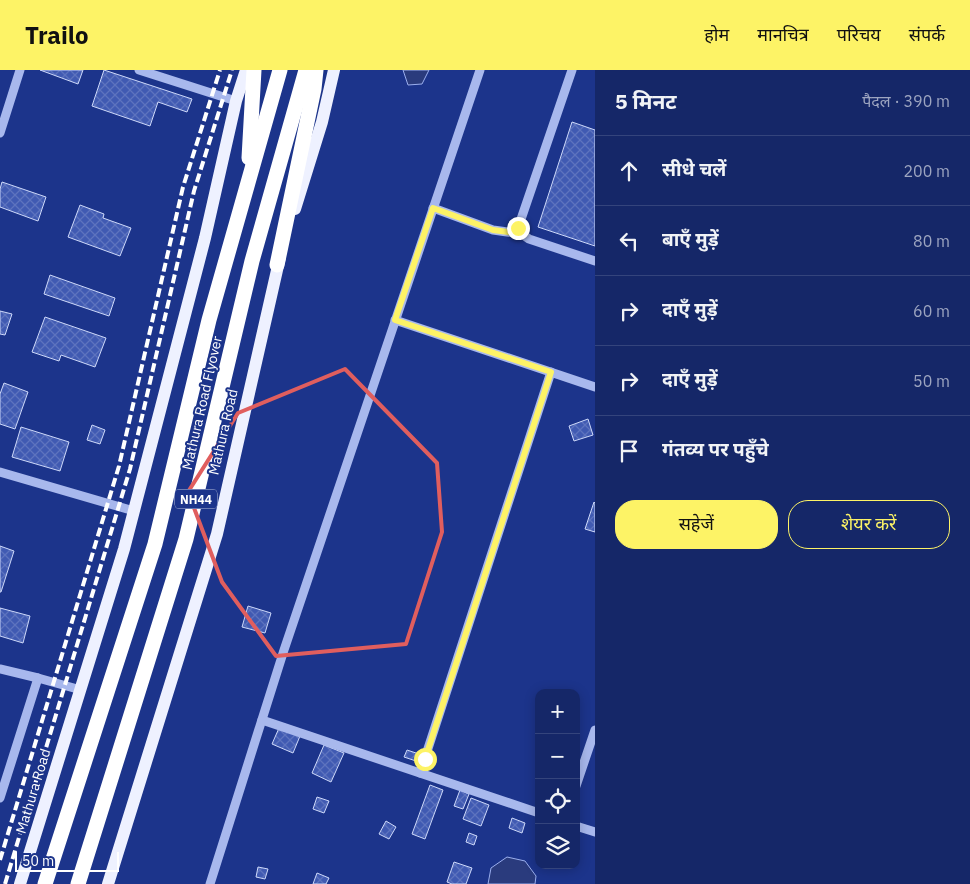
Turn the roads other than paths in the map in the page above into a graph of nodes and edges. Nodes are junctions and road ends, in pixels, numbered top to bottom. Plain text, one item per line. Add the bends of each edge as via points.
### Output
1 (20, 70) edge
2 (139, 70) edge
3 (246, 70) edge
4 (254, 70) edge
5 (280, 70) edge
6 (306, 70) edge
7 (316, 70) edge
8 (334, 70) edge
9 (480, 70) edge
10 (572, 70) edge
11 (236, 101) junction
12 (0, 133) edge
13 (247, 184) junction
14 (433, 208) junction
15 (522, 234) junction
16 (595, 261) edge
17 (277, 265) junction
18 (395, 320) junction
19 (551, 372) junction
20 (595, 387) edge
21 (0, 472) edge
22 (134, 511) junction
23 (0, 669) edge
24 (38, 678) junction
25 (82, 690) junction
26 (262, 720) junction
27 (595, 730) edge
28 (420, 773) junction
29 (578, 779) edge
30 (0, 798) edge
31 (535, 812) edge
32 (580, 827) edge
33 (595, 832) edge
34 (20, 884) edge
35 (45, 884) edge
36 (78, 884) edge
37 (108, 884) edge
38 (210, 884) edge

1 - 12 street
2 - 11 street
3 - 11 main road, Mathura Road
4 - 13 highway
5 - 13 highway, NH44
6 - 36 highway, Mathura Road Flyover / NH44 via 252,261 186,538
7 - 17 highway
8 - 17 main road, Mathura Road via 322,122
9 - 14 street
10 - 15 street via 518,228
11 - 22 main road, Mathura Road via 205,238
13 - 35 highway, Mathura Road Flyover / NH44 via 208,320 155,544
14 - 15 street via 493,230
14 - 18 street
15 - 16 street
17 - 37 main road, Mathura Road via 217,534
18 - 19 street
18 - 26 street
19 - 20 street
19 - 28 street
21 - 22 street
22 - 25 main road, Mathura Road
23 - 24 street
24 - 25 street
24 - 30 street
25 - 34 main road, Mathura Road
26 - 28 street
26 - 38 street
27 - 29 street
28 - 31 street
32 - 33 street

